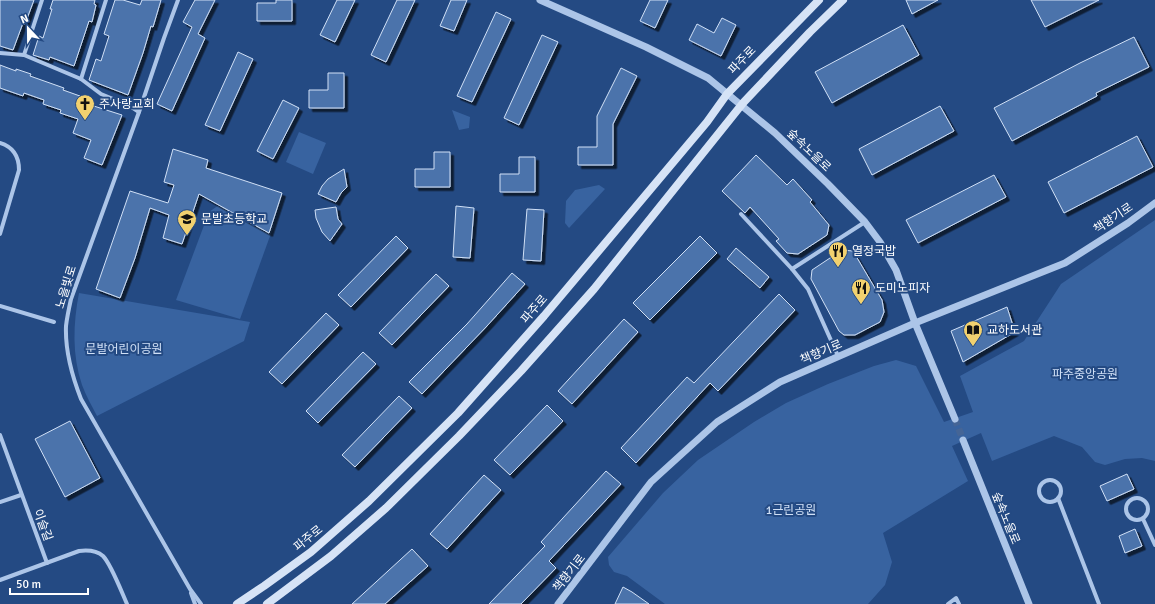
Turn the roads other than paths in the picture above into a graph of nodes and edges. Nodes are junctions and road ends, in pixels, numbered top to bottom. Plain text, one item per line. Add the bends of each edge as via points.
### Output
1 (42, 0) edge
2 (106, 0) edge
3 (178, 0) edge
4 (540, 0) edge
5 (819, 0) edge
6 (843, 0) edge
7 (0, 53) edge
8 (24, 55) junction
9 (81, 79) junction
10 (727, 94) junction
11 (741, 106) junction
12 (139, 112) junction
13 (0, 143) edge
14 (1155, 203) edge
15 (741, 214) dead end
16 (865, 222) junction
17 (0, 234) edge
18 (792, 269) junction
19 (0, 306) edge
20 (54, 322) dead end
21 (915, 323) junction
22 (838, 356) junction
23 (955, 419) tunnel mouth
24 (0, 435) edge
25 (963, 440) tunnel mouth
26 (21, 495) junction
27 (1058, 498) junction
28 (0, 502) edge
29 (1143, 518) junction
30 (1155, 545) edge
31 (47, 563) junction
32 (0, 580) edge
33 (190, 589) junction
34 (127, 604) edge
35 (195, 604) edge
36 (201, 604) edge
37 (238, 604) edge
38 (267, 604) edge
39 (558, 604) edge
40 (948, 604) edge
41 (959, 604) edge
42 (1029, 604) edge
43 (1099, 604) edge

1 - 8 street
2 - 9 street
3 - 12 street, 노을빛로
4 - 10 street, 숲속노을로 via 708,78
5 - 10 main road, 파주로
6 - 11 main road
7 - 8 street
8 - 9 street
9 - 12 street via 101,94
10 - 11 street, 숲속노을로
10 - 37 main road, 파주로 via 702,128 544,316 458,413 363,506 311,552
11 - 16 street, 숲속노을로 via 775,133
11 - 38 main road via 594,289 521,371 386,508 331,556
12 - 33 street, 노을빛로 via 71,299 66,334 75,382 81,399
13 - 17 street via 13,149 19,162 19,170
14 - 21 street, 책향기로 via 1065,263
15 - 18 street
16 - 18 street
16 - 21 street, 숲속노을로 via 896,270
18 - 22 street via 808,289
19 - 20 street
21 - 22 street, 책향기로
21 - 23 street, 숲속노을로
22 - 39 street, 책향기로 via 780,382 717,422 651,482
24 - 26 street, 이슬길
25 - 42 street, 숲속노을로
26 - 28 street
26 - 31 street, 이슬길
27 - 27 street via 1060,489 1057,483 1051,480 1041,485 1039,492 1042,498 1048,502
27 - 43 street
29 - 29 street via 1148,509 1146,502 1136,498 1130,501 1126,507 1127,514 1132,519
29 - 30 street
31 - 32 street
31 - 34 street via 79,551 96,552 107,562
33 - 35 street, 노을빛로
33 - 36 street, 노을빛로
40 - 41 street via 956,598

